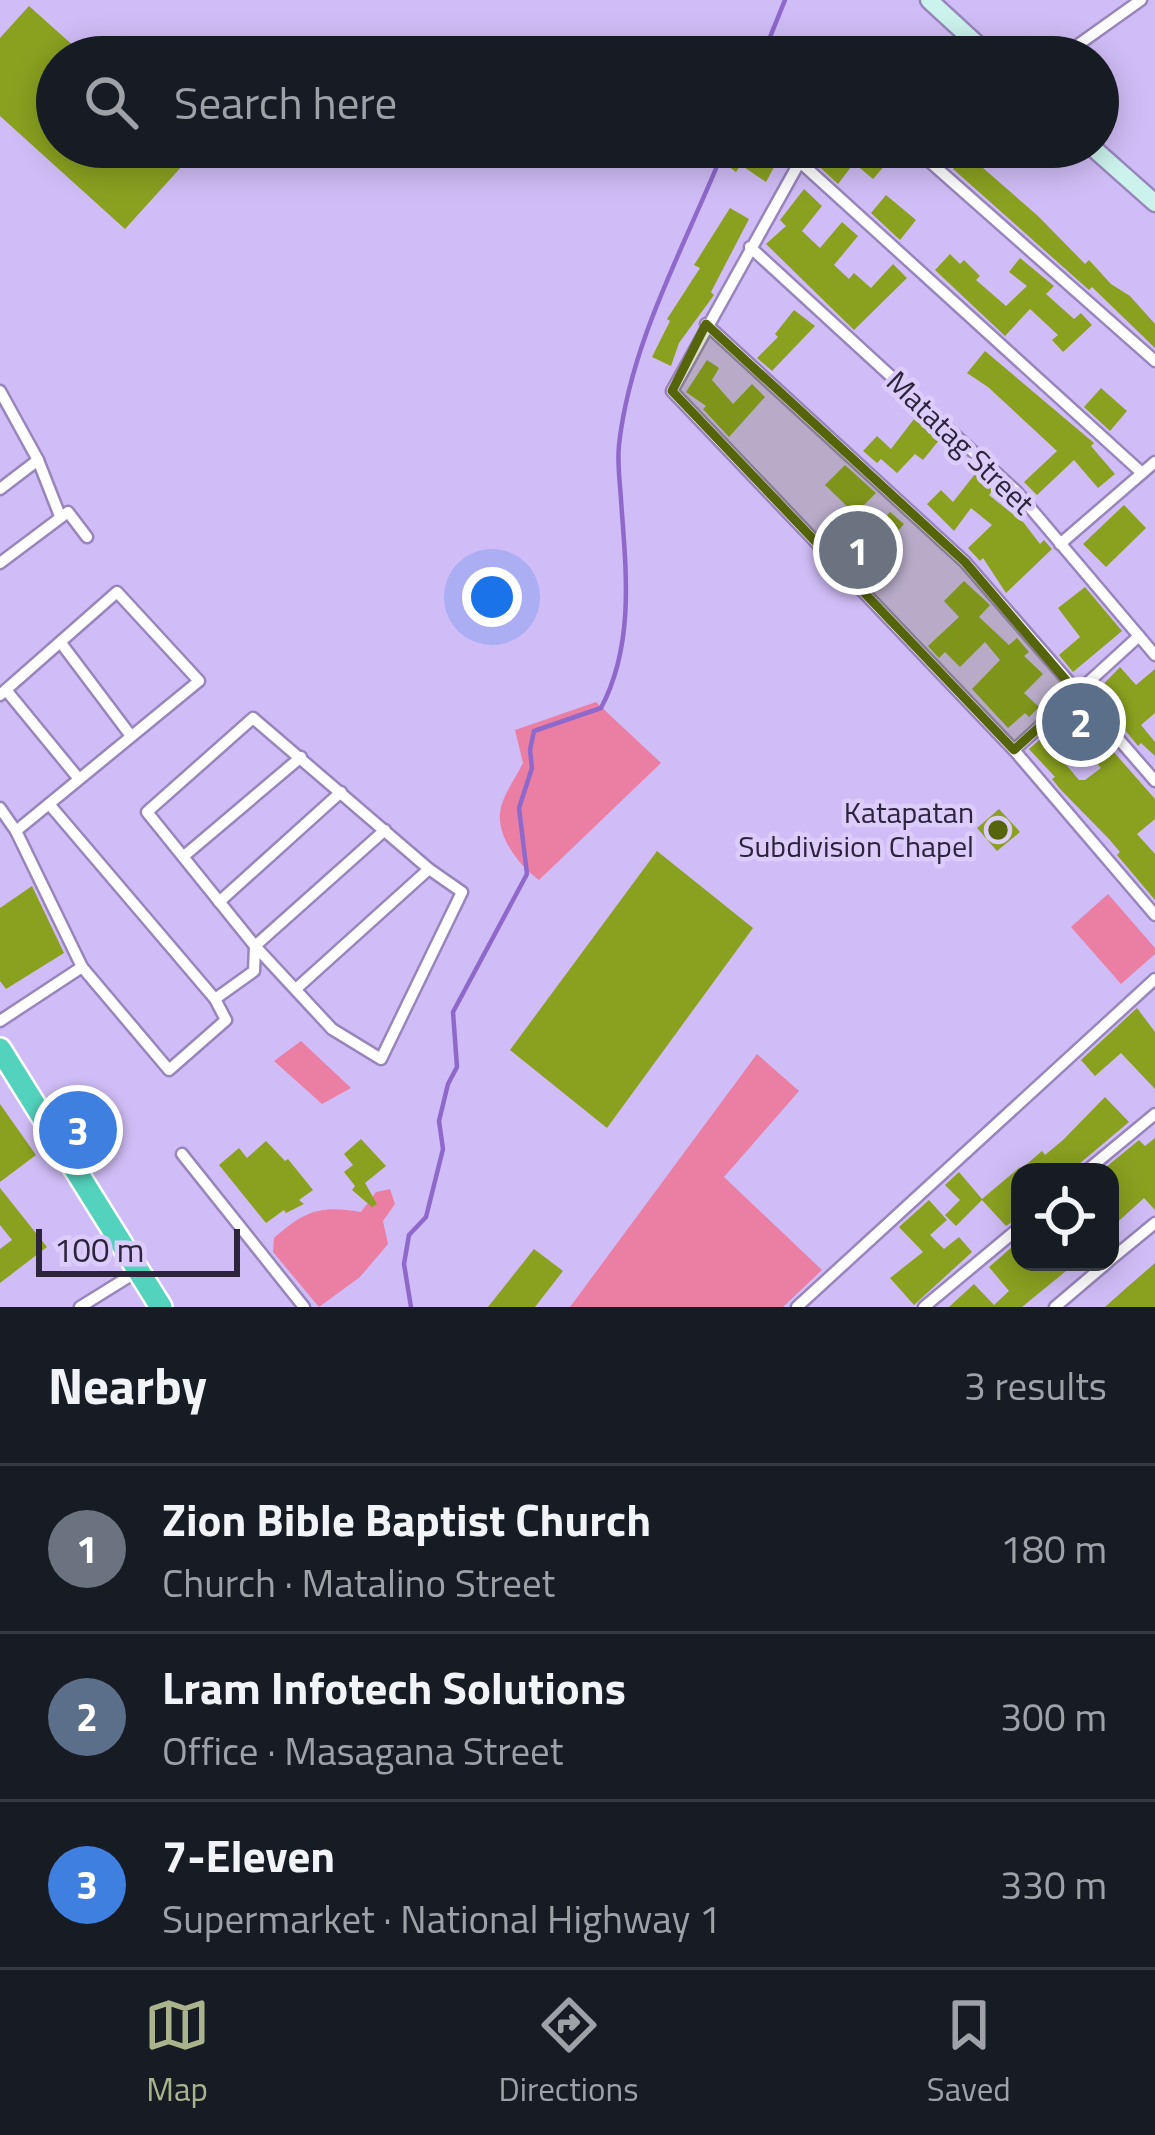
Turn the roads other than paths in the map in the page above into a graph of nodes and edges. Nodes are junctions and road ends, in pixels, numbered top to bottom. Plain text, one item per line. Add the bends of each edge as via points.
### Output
1 (928, 0) edge
2 (1142, 0) edge
3 (968, 36) edge
4 (1091, 36) edge
5 (796, 168) edge
6 (807, 168) edge
7 (937, 168) edge
8 (1116, 168) edge
9 (1155, 203) edge
10 (750, 247) junction
11 (706, 324) junction
12 (1155, 361) edge
13 (0, 391) edge
14 (3, 411) edge
15 (38, 460) junction
16 (1155, 463) edge
17 (1142, 473) junction
18 (0, 489) edge
19 (60, 516) junction
20 (88, 537) dead end
21 (1060, 544) junction
22 (0, 563) edge
23 (1139, 636) junction
24 (61, 644) junction
25 (1155, 655) edge
26 (3, 692) edge
27 (1077, 693) junction
28 (131, 736) junction
29 (1014, 750) junction
30 (301, 757) junction
31 (79, 779) junction
32 (1155, 781) edge
33 (341, 792) junction
34 (49, 804) junction
35 (0, 808) edge
36 (385, 830) junction
37 (16, 831) junction
38 (184, 856) junction
39 (429, 869) junction
40 (219, 902) junction
41 (1155, 915) edge
42 (255, 946) junction
43 (82, 967) junction
44 (1155, 979) edge
45 (297, 988) junction
46 (215, 999) junction
47 (0, 1021) edge
48 (0, 1049) edge
49 (1155, 1114) edge
50 (182, 1154) dead end
51 (1096, 1163) edge
52 (1155, 1222) edge
53 (1011, 1234) edge
54 (1119, 1253) edge
55 (139, 1271) junction
56 (1097, 1271) edge
57 (80, 1307) edge
58 (161, 1307) edge
59 (304, 1307) edge
60 (797, 1307) edge
61 (924, 1307) edge
62 (1055, 1307) edge

1 - 3 street
2 - 4 street
5 - 10 street
6 - 17 street
7 - 12 street
8 - 9 street
10 - 11 street
10 - 21 street, Matatag Street via 1016,491
11 - 27 street via 965,562
11 - 29 street via 671,391
13 - 14 street
14 - 15 street
15 - 18 street
15 - 19 street
16 - 17 street
17 - 21 street
19 - 20 street via 68,512
19 - 22 street
21 - 23 street, Matatag Street
23 - 25 street, Matatag Street
23 - 27 street
24 - 26 street
24 - 28 street
24 - 28 street via 117,592 199,681
26 - 31 street
27 - 29 street
27 - 32 street
28 - 31 street
29 - 41 street
30 - 33 street
30 - 38 street
30 - 38 street via 253,718 147,812
31 - 34 street
33 - 36 street
33 - 40 street
34 - 37 street
34 - 46 street
35 - 37 street
36 - 39 street
36 - 42 street
37 - 43 street
38 - 40 street
39 - 45 street
39 - 45 street via 463,892 380,1059 332,1029
40 - 42 street
42 - 45 street
42 - 46 street via 254,971
43 - 46 street via 169,1070 226,1020
43 - 47 street
44 - 60 street
48 - 55 highway
49 - 51 street
50 - 59 street
52 - 54 street
53 - 61 street
55 - 57 street
55 - 58 highway
56 - 62 street

